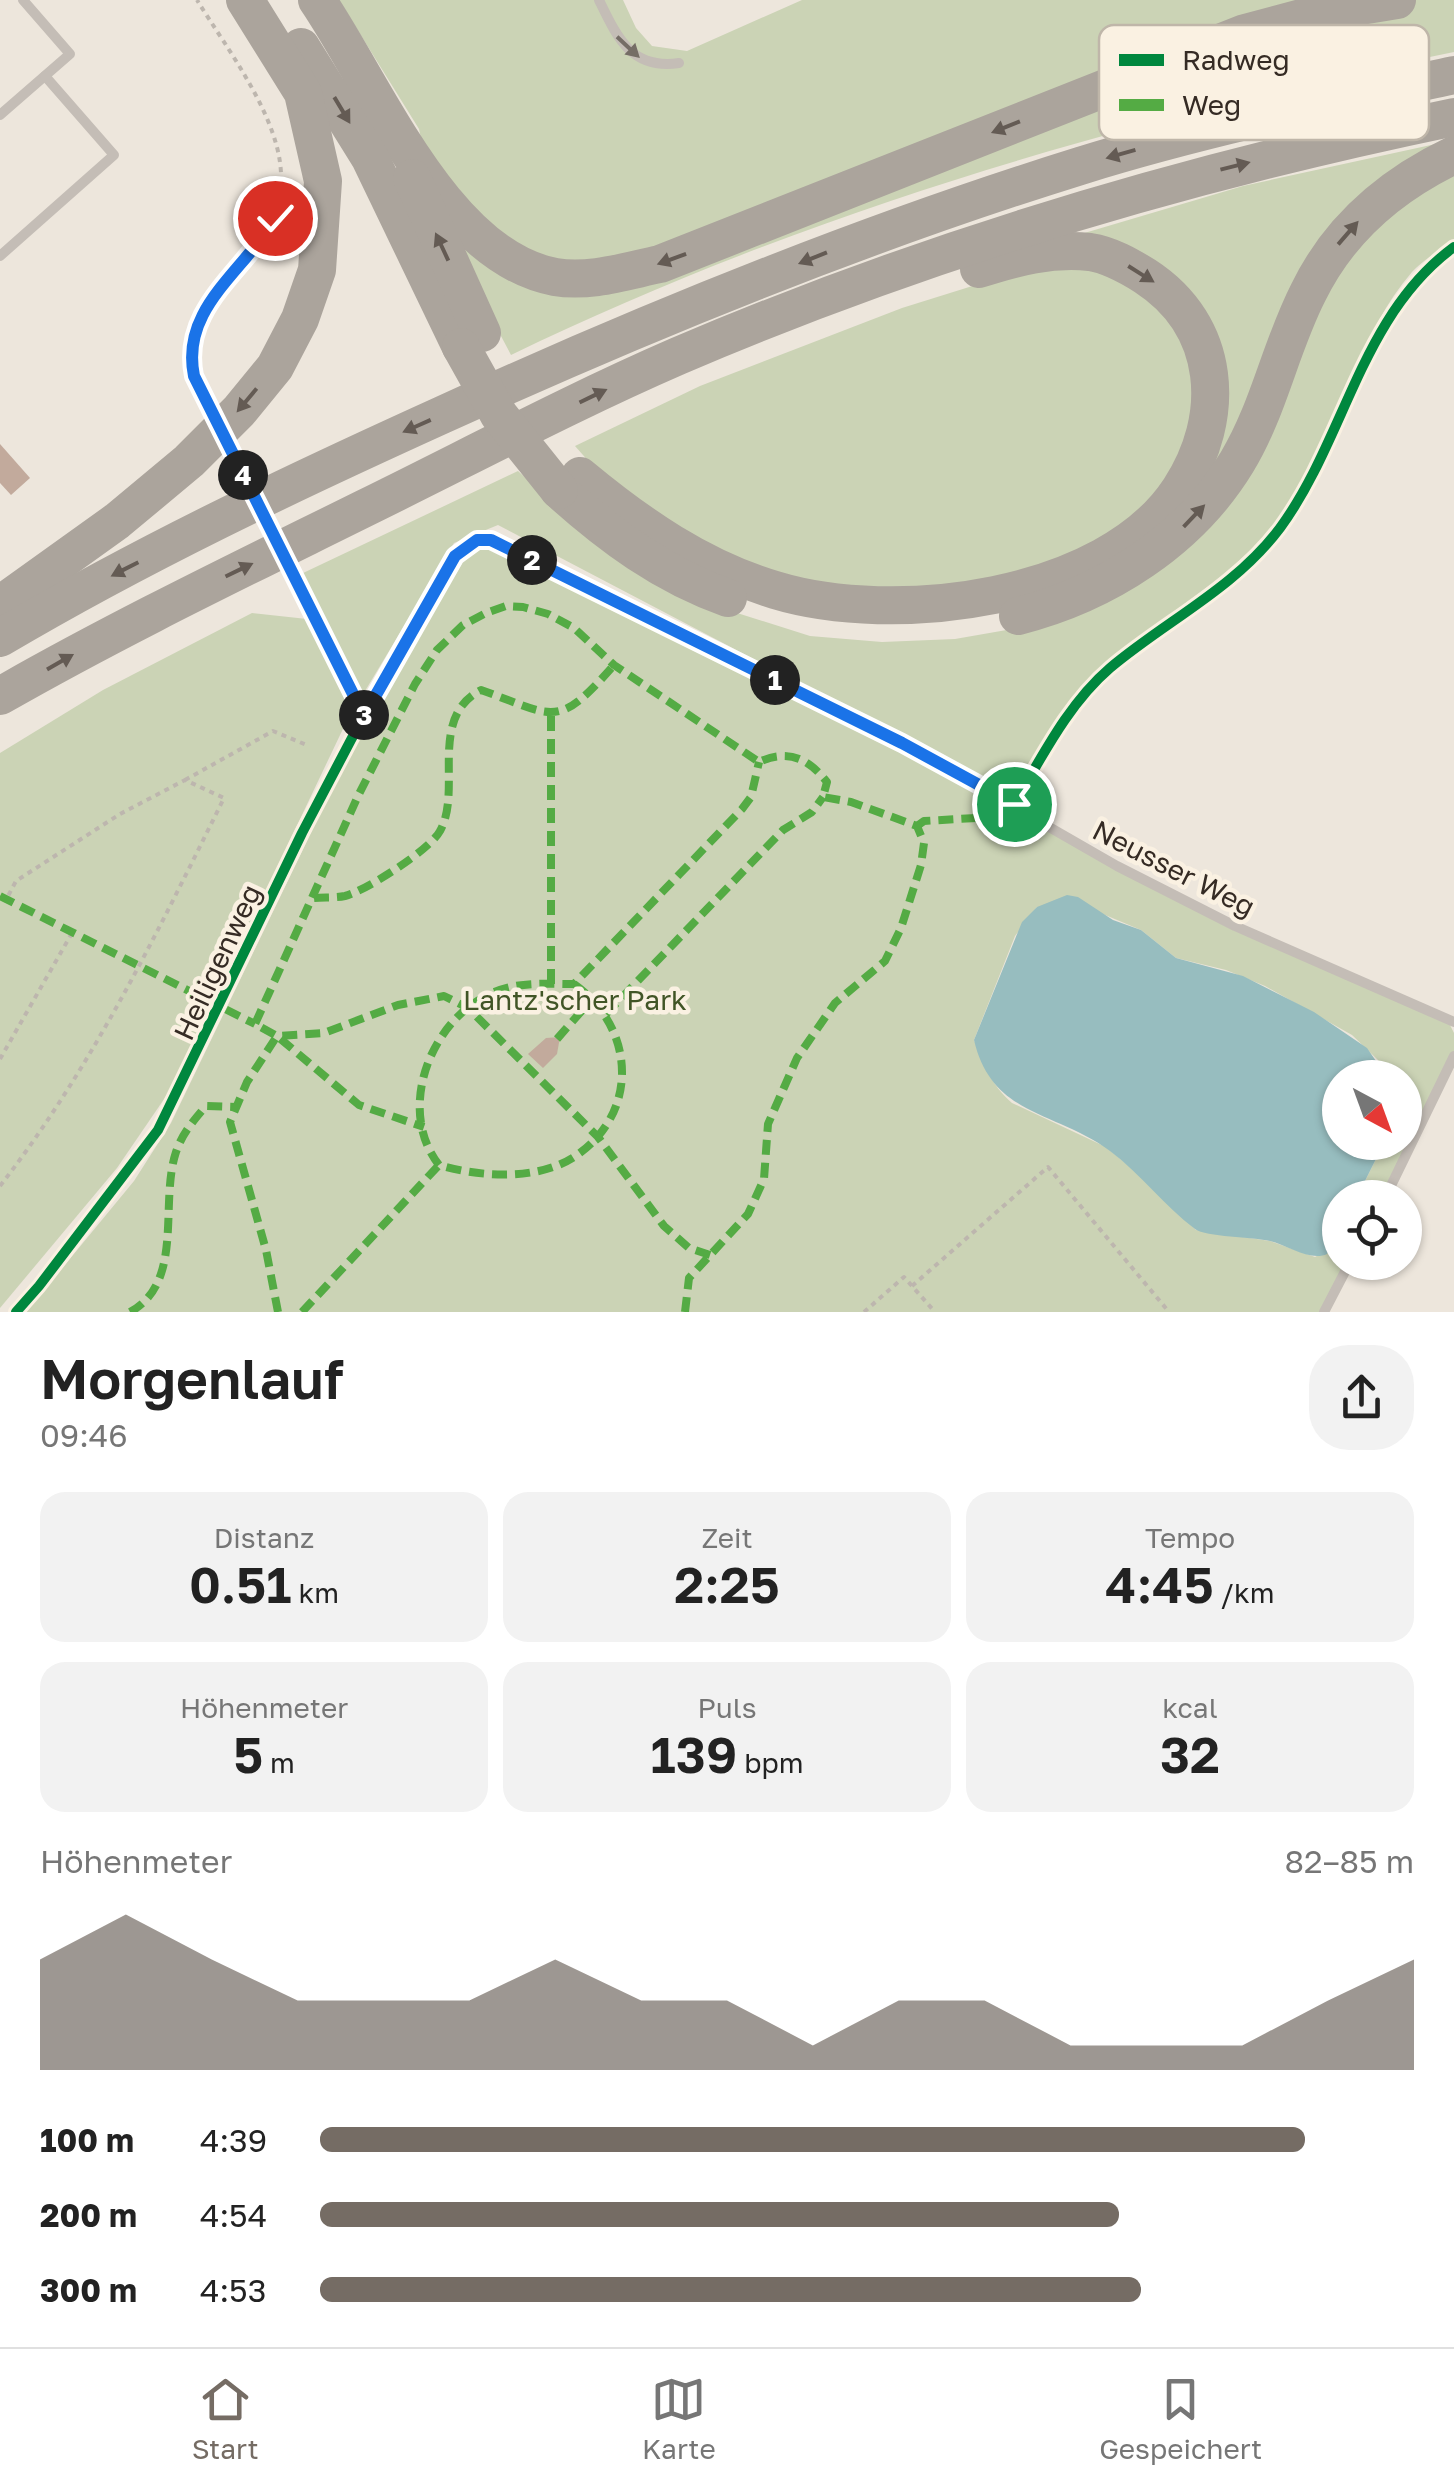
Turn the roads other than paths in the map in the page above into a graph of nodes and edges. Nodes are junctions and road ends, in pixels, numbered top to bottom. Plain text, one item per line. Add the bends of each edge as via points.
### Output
1 (23, 0) edge
2 (245, 0) edge
3 (268, 0) edge
4 (317, 0) edge
5 (598, 0) edge
6 (1398, 0) edge
7 (1273, 25) edge
8 (679, 63) dead end
9 (1454, 75) edge
10 (44, 76) junction
11 (1429, 81) edge
12 (1099, 90) edge
13 (0, 115) edge
14 (1454, 117) edge
15 (1429, 123) edge
16 (394, 126) junction
17 (1173, 140) edge
18 (1352, 140) edge
19 (1454, 154) edge
20 (0, 256) edge
21 (472, 341) junction
22 (680, 356) junction
23 (570, 483) junction
24 (455, 556) joint
25 (0, 605) edge
26 (0, 638) edge
27 (0, 696) edge
28 (1454, 1022) edge
29 (1454, 1056) edge
30 (1394, 1180) edge
31 (1341, 1280) edge
32 (16, 1312) edge
33 (1324, 1312) edge

1 - 10 lane via 70,54
2 -> 25 highway via 302,94 323,181 316,270 300,319 275,366 188,461
3 -> 21 highway via 334,96
4 - 16 highway
5 -> 8 lane via 628,52 654,64
6 -> 7 highway
9 -> 11 highway
10 - 13 lane
10 - 20 lane via 114,155
12 -> 16 highway via 660,264 600,278 555,277 514,263 478,238
15 -> 14 highway
21 -> 16 highway
17 -> 26 highway via 847,245 614,337 279,489
22 -> 18 highway via 863,282 1091,206
23 -> 19 highway via 599,527 678,578 825,626 957,628 1068,602 1153,553 1212,498 1254,429 1307,294 1331,253 1378,202
21 - 23 highway, bridge via 499,415
22 -> 23 highway via 819,326 1021,256 1094,253 1162,287 1188,319 1209,362 1209,429 1178,493 1117,547 1038,585 948,604 890,606 777,591 673,546
27 -> 22 highway via 119,628
24 - 28 lane, Neusser Weg via 477,540 491,540 902,743 1218,917
24 - 32 lane, Heiligenweg via 298,831 158,1130
29 - 30 lane
31 - 33 lane

